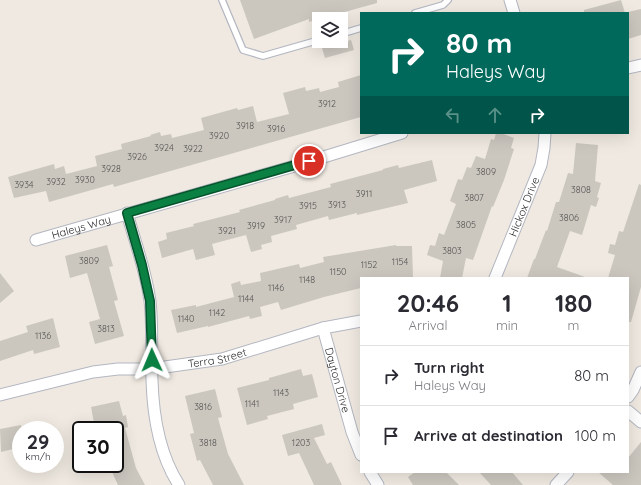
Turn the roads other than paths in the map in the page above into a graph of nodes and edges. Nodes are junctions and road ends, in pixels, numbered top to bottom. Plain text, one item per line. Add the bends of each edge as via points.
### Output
1 (222, 0) edge
2 (448, 0) edge
3 (510, 0) edge
4 (418, 12) edge
5 (514, 12) edge
6 (360, 28) edge
7 (348, 32) edge
8 (312, 42) edge
9 (641, 65) edge
10 (629, 68) edge
11 (399, 134) edge
12 (545, 134) edge
13 (127, 213) junction
14 (36, 240) dead end
15 (495, 277) edge
16 (360, 321) edge
17 (323, 328) junction
18 (152, 368) junction
19 (641, 372) edge
20 (0, 395) edge
21 (629, 396) edge
22 (629, 412) edge
23 (641, 422) edge
24 (360, 452) edge
25 (371, 473) edge
26 (567, 473) edge
27 (178, 485) edge
28 (378, 485) edge
29 (556, 485) edge

1 - 8 lane via 243,50 263,56
2 - 4 lane via 443,5
3 - 5 street
6 - 7 lane
9 - 10 street
11 - 13 street, Haleys Way
12 - 15 street, Hickox Drive via 541,165
13 - 14 street, Haleys Way
13 - 18 street via 150,301
16 - 17 street, Terra Street
17 - 18 street, Terra Street via 222,359
17 - 24 street, Dayton Drive via 352,432
18 - 20 street, Terra Street via 118,368 93,372
18 - 27 street via 152,388 159,436 165,458
19 - 21 street
22 - 23 street
25 - 28 street
26 - 29 street

